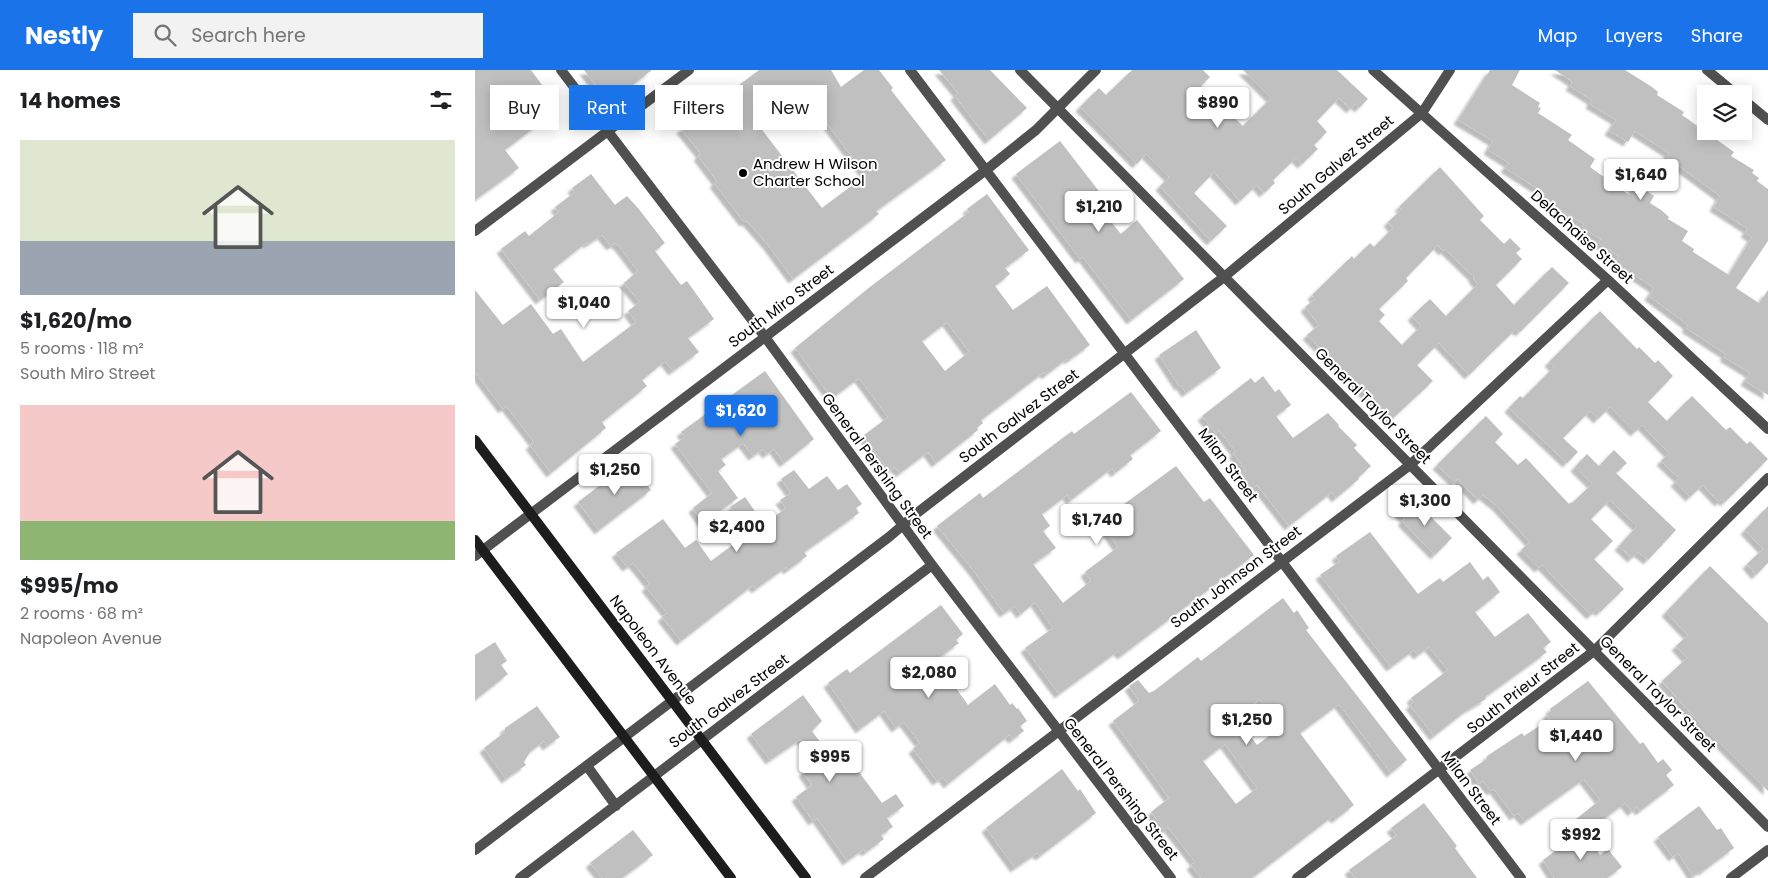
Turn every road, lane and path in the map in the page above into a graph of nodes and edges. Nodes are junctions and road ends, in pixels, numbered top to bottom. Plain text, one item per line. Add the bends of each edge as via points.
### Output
1 (561, 70) edge
2 (689, 70) edge
3 (910, 70) edge
4 (1020, 70) edge
5 (1096, 70) edge
6 (1373, 70) edge
7 (1450, 70) edge
8 (1707, 70) edge
9 (1725, 85) edge
10 (1752, 107) edge
11 (1058, 109) junction
12 (1422, 113) junction
13 (1768, 120) edge
14 (608, 132) junction
15 (986, 170) junction
16 (475, 231) edge
17 (1224, 277) junction
18 (1608, 280) junction
19 (765, 337) junction
20 (1125, 353) junction
21 (1768, 429) edge
22 (475, 440) edge
23 (1410, 465) junction
24 (1768, 478) edge
25 (531, 514) junction
26 (902, 525) junction
27 (475, 540) edge
28 (479, 553) edge
29 (1282, 562) junction
30 (931, 565) junction
31 (1594, 651) junction
32 (673, 702) junction
33 (1057, 732) junction
34 (625, 738) junction
35 (703, 741) junction
36 (587, 766) junction
37 (1440, 771) junction
38 (655, 777) junction
39 (616, 806) junction
40 (1768, 827) edge
41 (475, 850) edge
42 (1768, 850) edge
43 (520, 878) edge
44 (731, 878) edge
45 (806, 878) edge
46 (865, 878) edge
47 (1171, 878) edge
48 (1297, 878) edge
49 (1521, 878) edge
50 (1731, 878) edge

1 - 14 street, General Pershing Street
2 - 14 street
3 - 15 street, Milan Street
4 - 11 street, General Taylor Street
5 - 11 street, South Miro Street
6 - 12 street, Delachaise Street
7 - 12 street, South Galvez Street
8 - 9 street
10 - 13 street
11 - 15 street, South Miro Street
11 - 17 street, General Taylor Street
12 - 17 street, South Galvez Street
12 - 18 street, Delachaise Street
14 - 16 street
14 - 19 street, General Pershing Street
15 - 19 street, South Miro Street
15 - 20 street, Milan Street
17 - 20 street, South Galvez Street
17 - 23 street, General Taylor Street
18 - 21 street, Delachaise Street
18 - 23 street, South Johnson Street
19 - 25 street, South Miro Street
19 - 26 street, General Pershing Street
20 - 26 street, South Galvez Street
20 - 29 street, Milan Street
22 - 25 main road, Napoleon Avenue
23 - 29 street, South Johnson Street
23 - 31 street, General Taylor Street
24 - 31 street, South Prieur Street
25 - 28 street, South Miro Street
25 - 32 main road, Napoleon Avenue
26 - 30 street, General Pershing Street
26 - 32 street, South Galvez Street
27 - 28 main road
28 - 34 main road
29 - 33 street, South Johnson Street
29 - 37 street, Milan Street
30 - 33 street, General Pershing Street
30 - 35 street, South Galvez Street
31 - 37 street, South Prieur Street
31 - 40 street, General Taylor Street
32 - 34 street, South Galvez Street
32 - 35 main road, Napoleon Avenue
33 - 46 street, South Johnson Street
33 - 47 street, General Pershing Street
34 - 36 street, South Galvez Street
34 - 38 main road
35 - 38 street, South Galvez Street
35 - 45 main road, Napoleon Avenue
36 - 39 street
36 - 41 street, South Galvez Street
37 - 48 street, South Prieur Street
37 - 49 street, Milan Street
38 - 39 street, South Galvez Street
38 - 44 main road
39 - 43 street, South Galvez Street
42 - 50 street

